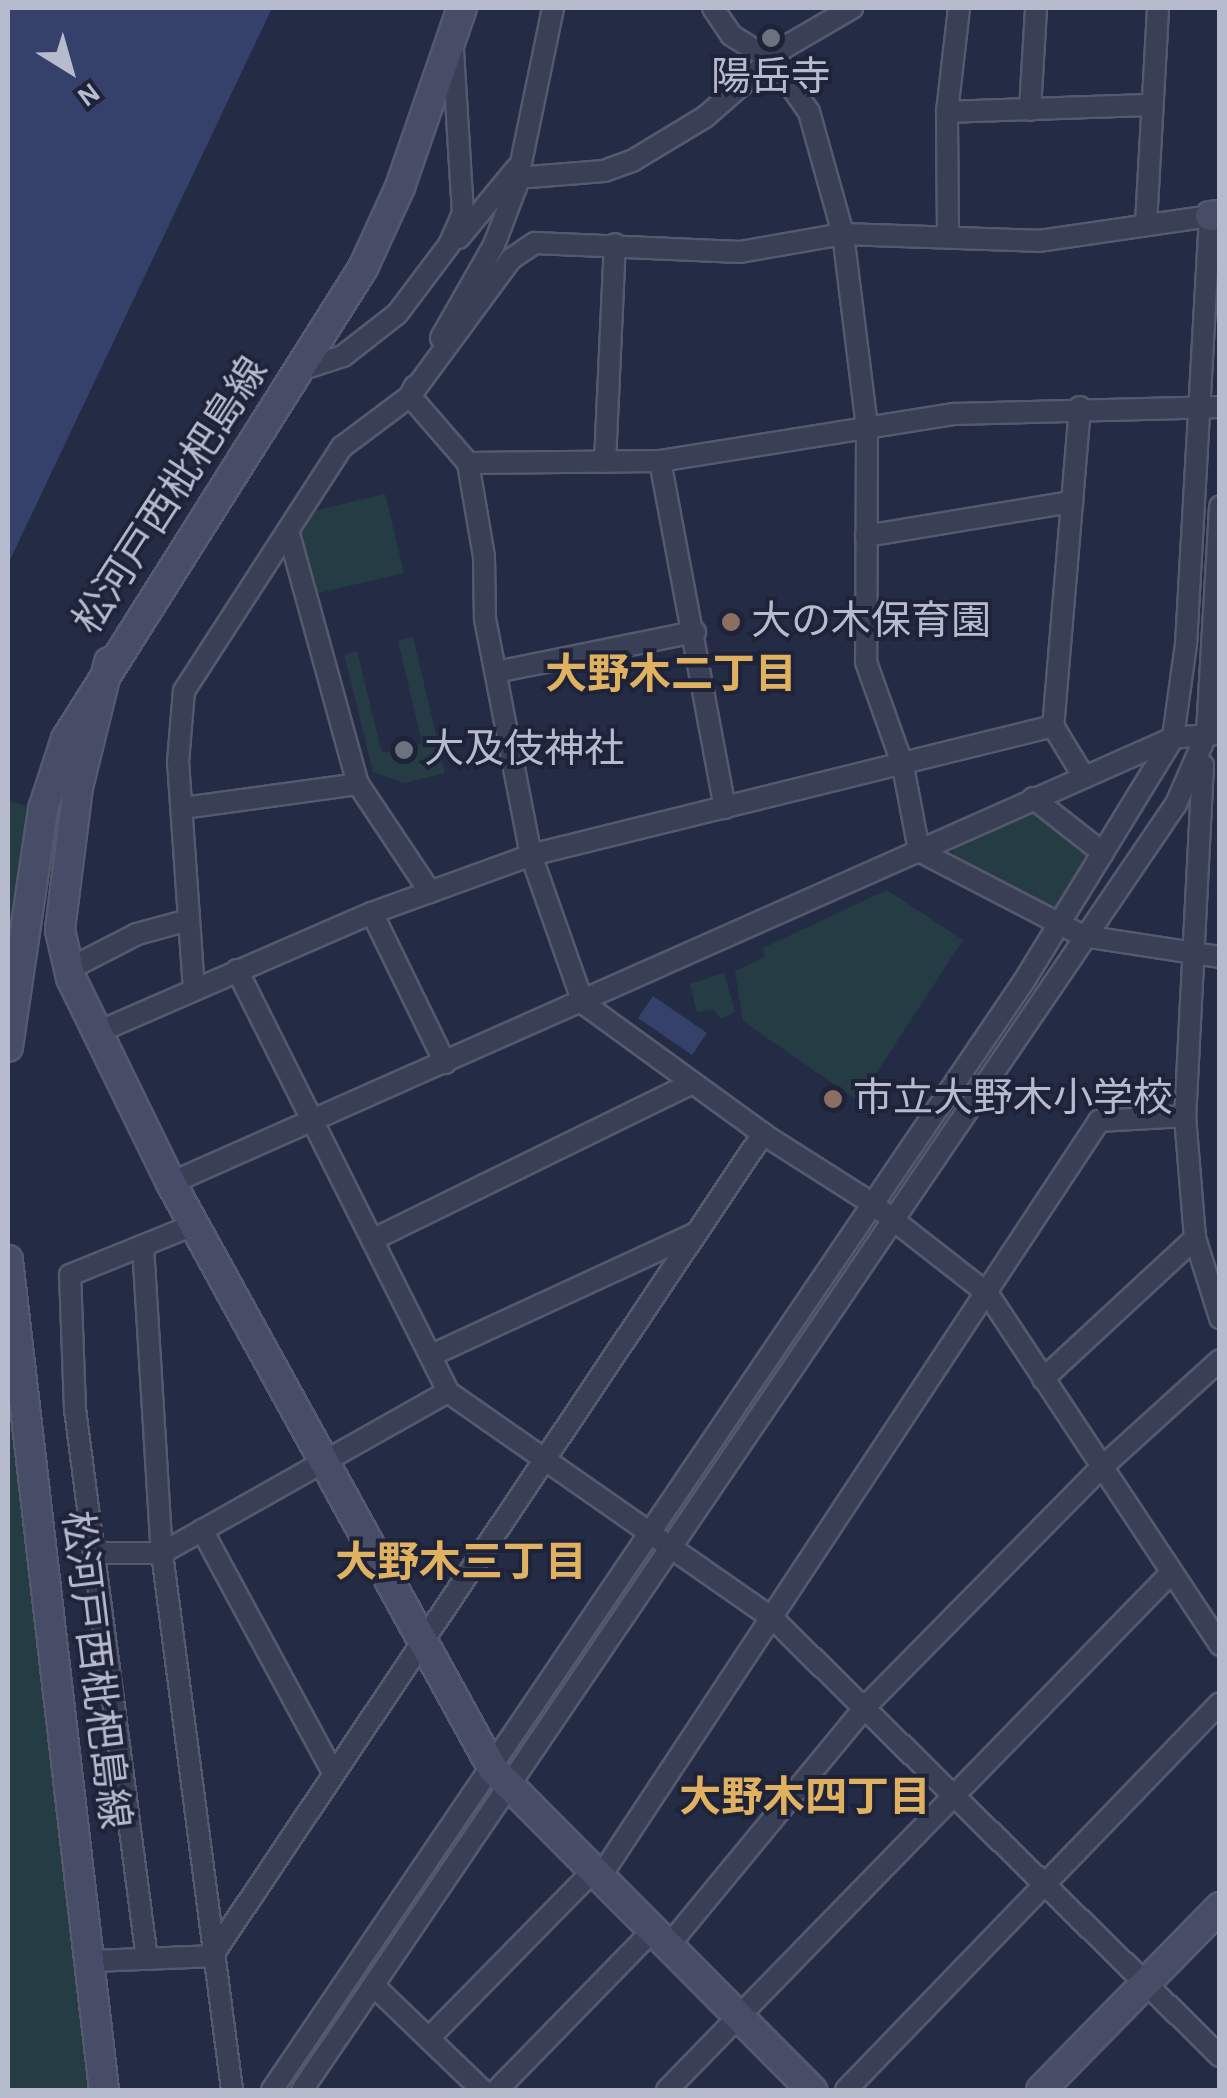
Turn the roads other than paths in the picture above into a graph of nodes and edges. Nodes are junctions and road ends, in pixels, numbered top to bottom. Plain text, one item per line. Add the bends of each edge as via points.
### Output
1 (462, 8) edge
2 (553, 8) edge
3 (713, 8) edge
4 (852, 8) edge
5 (959, 8) edge
6 (1036, 8) edge
7 (1158, 8) edge
8 (453, 35) junction
9 (769, 59) junction
10 (1152, 105) junction
11 (1030, 110) junction
12 (947, 112) junction
13 (519, 172) junction
14 (1215, 215) edge
15 (1146, 224) junction
16 (948, 233) junction
17 (844, 234) junction
18 (615, 244) junction
19 (449, 245) junction
20 (302, 369) junction
21 (410, 396) junction
22 (1080, 407) junction
23 (1210, 407) edge
24 (867, 426) junction
25 (660, 461) junction
26 (605, 462) junction
27 (468, 463) junction
28 (1072, 502) junction
29 (1220, 506) edge
30 (289, 534) junction
31 (866, 536) junction
32 (695, 632) junction
33 (109, 662) junction
34 (496, 672) junction
35 (1053, 726) junction
36 (1213, 734) edge
37 (1174, 738) junction
38 (903, 766) junction
39 (1084, 777) junction
40 (358, 784) junction
41 (1033, 798) junction
42 (183, 808) junction
43 (725, 808) junction
44 (920, 852) junction
45 (1104, 853) junction
46 (531, 855) junction
47 (430, 892) junction
48 (372, 913) junction
49 (185, 921) junction
50 (1062, 925) junction
51 (1083, 936) junction
52 (1195, 954) junction
53 (1220, 957) edge
54 (69, 969) junction
55 (237, 970) junction
56 (194, 990) junction
57 (582, 1003) junction
58 (98, 1032) junction
59 (8, 1048) edge
60 (445, 1063) junction
61 (692, 1083) junction
62 (1185, 1116) junction
63 (312, 1121) junction
64 (763, 1134) junction
65 (171, 1182) junction
66 (872, 1204) junction
67 (894, 1221) junction
68 (194, 1226) junction
69 (696, 1233) junction
70 (1195, 1238) junction
71 (372, 1240) junction
72 (143, 1246) junction
73 (8, 1260) edge
74 (988, 1294) junction
75 (1220, 1318) edge
76 (432, 1355) junction
77 (1220, 1360) edge
78 (1043, 1380) junction
79 (448, 1392) junction
80 (544, 1459) junction
81 (322, 1462) junction
82 (1100, 1470) junction
83 (202, 1530) junction
84 (649, 1532) junction
85 (668, 1545) junction
86 (94, 1553) junction
87 (162, 1553) junction
88 (1170, 1573) junction
89 (772, 1618) junction
90 (420, 1645) junction
91 (1220, 1645) edge
92 (1220, 1703) edge
93 (866, 1707) junction
94 (334, 1774) junction
95 (502, 1779) junction
96 (956, 1796) junction
97 (596, 1874) junction
98 (1045, 1883) junction
99 (1220, 1907) edge
100 (660, 1938) junction
101 (212, 1956) junction
102 (146, 1959) junction
103 (90, 1960) junction
104 (1146, 1982) junction
105 (374, 1986) junction
106 (738, 2018) junction
107 (430, 2036) junction
108 (1220, 2056) edge
109 (310, 2087) edge
110 (104, 2090) edge
111 (232, 2090) edge
112 (272, 2090) edge
113 (482, 2090) edge
114 (497, 2090) edge
115 (667, 2090) edge
116 (812, 2090) edge
117 (846, 2090) edge
118 (1041, 2090) edge

1 - 8 main road, 松河戸西枇杷島線
2 - 13 street
3 - 9 street via 731,36
4 - 9 street
5 - 12 street
6 - 11 street
7 - 10 street
8 - 19 street via 463,214
8 - 20 main road, 松河戸西枇杷島線 via 363,268
9 - 13 street via 704,116 632,161 604,171
9 - 17 street via 808,112
10 - 11 street
10 - 15 street
11 - 12 street
12 - 16 street
13 - 19 street
13 - 21 street via 494,245
14 - 15 street
14 - 23 street
15 - 16 street via 1039,241
16 - 17 street
17 - 18 street via 740,252
17 - 24 street
18 - 21 street via 534,243 511,259
18 - 26 street
19 - 20 street via 397,314 343,356
20 - 33 main road, 松河戸西枇杷島線
21 - 27 street
21 - 30 street via 342,447
22 - 23 street
22 - 24 street
22 - 28 street
23 - 37 street
24 - 25 street
24 - 31 street
25 - 26 street
25 - 32 street
26 - 27 street
27 - 34 street
28 - 31 street
28 - 35 street
29 - 36 street
30 - 40 street
30 - 42 street via 184,691
31 - 38 street via 866,662
32 - 34 street
32 - 43 street
33 - 54 main road via 64,872 60,930
33 - 59 main road, 松河戸西枇杷島線 via 66,740 43,809
34 - 46 street
35 - 38 street
35 - 39 street
36 - 37 street
36 - 51 street via 1176,804
36 - 52 street via 1197,816
37 - 39 street
37 - 45 street
38 - 43 street
38 - 44 street
39 - 41 street
40 - 42 street
40 - 47 street
41 - 44 street
41 - 45 street
42 - 49 street
43 - 46 street
44 - 50 street
44 - 57 street
45 - 50 street
46 - 47 street
46 - 57 street
47 - 48 street
48 - 55 street
48 - 60 street
49 - 54 street via 137,934
49 - 56 street
50 - 51 street
50 - 66 street
51 - 52 street
51 - 67 street
52 - 53 street
52 - 62 street
54 - 58 main road
55 - 56 street
55 - 63 street
56 - 58 street
57 - 60 street
57 - 61 street
58 - 65 main road
60 - 63 street
61 - 64 street
61 - 71 street
62 - 70 street
62 - 74 street via 1099,1121
63 - 65 street
63 - 71 street
64 - 66 street
64 - 69 street
65 - 68 main road
66 - 67 street
66 - 84 street
67 - 74 street
67 - 85 street
68 - 72 street
68 - 81 main road
69 - 76 street
69 - 80 street
70 - 75 street
70 - 78 street
71 - 76 street
72 - 86 street via 70,1276 76,1409
72 - 87 street
73 - 103 main road, 松河戸西枇杷島線
74 - 78 street
74 - 89 street
76 - 79 street
77 - 82 street
78 - 82 street
79 - 80 street
79 - 81 street
80 - 84 street
80 - 90 street
81 - 83 street
81 - 90 main road
82 - 88 street
82 - 93 street
83 - 87 street
83 - 94 street
84 - 85 street
84 - 95 street
85 - 89 street
85 - 95 street
86 - 87 street
86 - 102 street
87 - 101 street
88 - 91 street
88 - 96 street
89 - 93 street
89 - 97 street
90 - 94 street
90 - 95 main road
92 - 98 street
93 - 96 street
93 - 100 street
94 - 101 street
95 - 97 main road
95 - 105 street
95 - 112 street
96 - 98 street
96 - 106 street
97 - 100 main road
97 - 107 street
98 - 104 street
98 - 117 street
99 - 104 main road
100 - 106 main road
100 - 114 street
101 - 102 street
101 - 111 street
102 - 103 street
103 - 110 main road, 松河戸西枇杷島線
104 - 108 street
104 - 118 main road
105 - 107 street
105 - 109 street
106 - 115 street
106 - 116 main road
107 - 113 street

